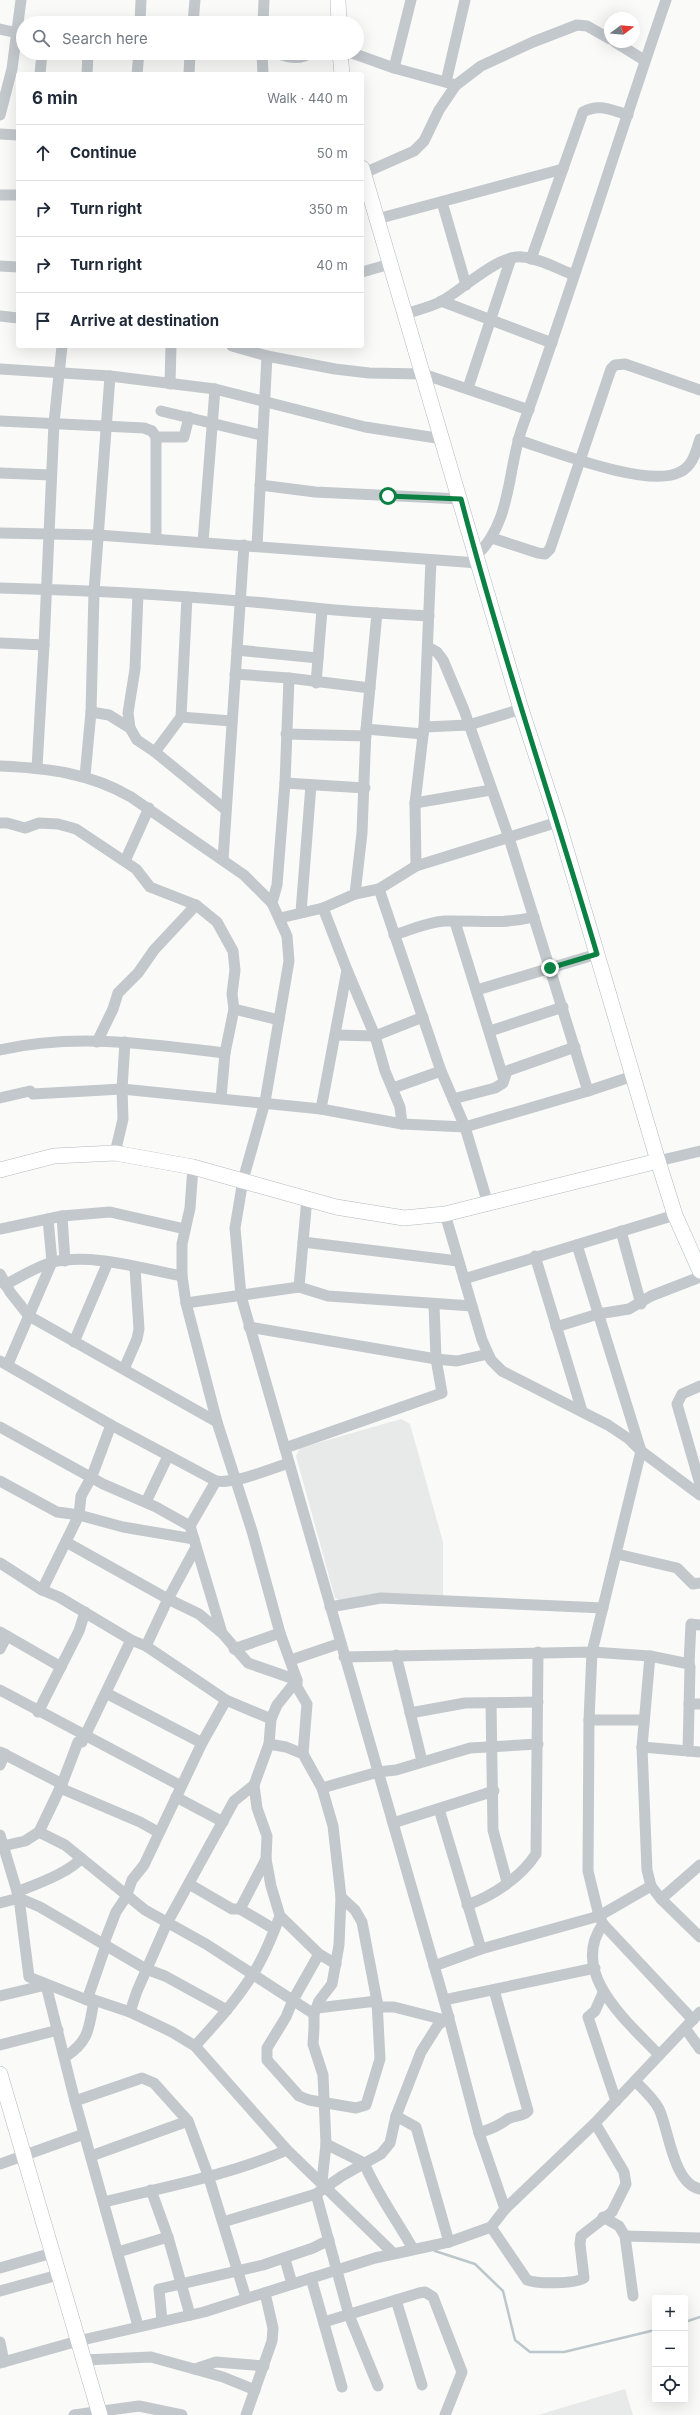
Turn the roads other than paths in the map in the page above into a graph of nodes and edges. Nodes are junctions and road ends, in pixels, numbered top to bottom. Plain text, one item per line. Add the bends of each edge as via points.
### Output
1 (21, 0) edge
2 (141, 0) edge
3 (195, 0) edge
4 (264, 0) edge
5 (338, 0) edge
6 (411, 0) edge
7 (465, 0) edge
8 (666, 0) edge
9 (21, 16) edge
10 (140, 16) edge
11 (194, 16) edge
12 (263, 16) edge
13 (337, 16) edge
14 (0, 29) edge
15 (16, 33) edge
16 (604, 36) edge
17 (625, 48) edge
18 (16, 52) edge
19 (364, 57) edge
20 (41, 60) edge
21 (88, 60) edge
22 (138, 60) edge
23 (190, 60) edge
24 (262, 60) edge
25 (341, 60) edge
26 (644, 60) junction
27 (394, 68) junction
28 (40, 72) edge
29 (87, 72) edge
30 (137, 72) edge
31 (189, 72) edge
32 (263, 72) edge
33 (342, 72) edge
34 (451, 83) junction
35 (0, 115) edge
36 (628, 115) junction
37 (0, 134) edge
38 (16, 135) edge
39 (563, 169) junction
40 (364, 171) edge
41 (364, 178) edge
42 (0, 194) edge
43 (16, 195) edge
44 (442, 202) junction
45 (377, 219) junction
46 (511, 258) junction
47 (532, 259) junction
48 (390, 264) junction
49 (0, 266) edge
50 (16, 267) edge
51 (364, 271) edge
52 (574, 275) junction
53 (466, 284) junction
54 (441, 301) junction
55 (405, 314) junction
56 (0, 316) edge
57 (16, 318) edge
58 (489, 319) junction
59 (552, 343) junction
60 (62, 348) edge
61 (171, 348) edge
62 (239, 348) edge
63 (267, 356) junction
64 (0, 369) edge
65 (58, 373) junction
66 (423, 374) junction
67 (110, 376) junction
68 (170, 384) junction
69 (468, 388) junction
70 (214, 389) junction
71 (700, 390) edge
72 (263, 402) junction
73 (529, 410) junction
74 (161, 411) dead end
75 (189, 417) junction
76 (0, 421) edge
77 (54, 423) junction
78 (212, 424) junction
79 (106, 428) junction
80 (261, 435) junction
81 (156, 437) junction
82 (443, 439) junction
83 (700, 439) edge
84 (518, 440) junction
85 (580, 460) junction
86 (0, 473) edge
87 (51, 475) junction
88 (260, 485) junction
89 (461, 499) junction
90 (0, 533) edge
91 (49, 534) junction
92 (98, 535) junction
93 (492, 538) junction
94 (156, 539) junction
95 (203, 542) junction
96 (244, 545) junction
97 (257, 546) junction
98 (431, 560) junction
99 (477, 560) junction
100 (0, 588) edge
101 (46, 589) junction
102 (94, 592) junction
103 (138, 594) junction
104 (187, 597) junction
105 (240, 601) junction
106 (322, 610) junction
107 (377, 613) junction
108 (429, 616) junction
109 (0, 643) edge
110 (44, 645) junction
111 (428, 647) junction
112 (237, 650) junction
113 (318, 658) junction
114 (235, 674) junction
115 (289, 678) junction
116 (316, 683) junction
117 (370, 688) junction
118 (521, 709) junction
119 (91, 712) junction
120 (181, 717) junction
121 (232, 721) junction
122 (469, 725) junction
123 (130, 728) junction
124 (424, 730) junction
125 (366, 733) junction
126 (286, 734) junction
127 (155, 752) junction
128 (0, 766) edge
129 (37, 768) junction
130 (84, 776) junction
131 (285, 782) junction
132 (311, 785) junction
133 (365, 788) junction
134 (491, 790) junction
135 (415, 803) junction
136 (149, 808) junction
137 (226, 810) junction
138 (558, 822) junction
139 (0, 823) edge
140 (509, 838) junction
141 (224, 860) junction
142 (125, 861) junction
143 (416, 866) junction
144 (379, 889) junction
145 (355, 894) junction
146 (272, 903) junction
147 (196, 905) junction
148 (322, 908) junction
149 (301, 912) junction
150 (534, 916) junction
151 (280, 918) junction
152 (455, 922) junction
153 (394, 935) junction
154 (597, 954) junction
155 (550, 968) junction
156 (347, 970) junction
157 (477, 990) junction
158 (563, 1007) junction
159 (234, 1009) junction
160 (423, 1017) junction
161 (279, 1020) junction
162 (490, 1031) junction
163 (336, 1035) junction
164 (375, 1036) junction
165 (97, 1042) junction
166 (125, 1042) junction
167 (575, 1047) junction
168 (0, 1050) edge
169 (225, 1053) junction
170 (442, 1071) junction
171 (633, 1076) junction
172 (504, 1077) junction
173 (393, 1088) junction
174 (122, 1089) junction
175 (588, 1091) junction
176 (0, 1098) edge
177 (221, 1098) junction
178 (454, 1099) junction
179 (265, 1102) junction
180 (321, 1108) junction
181 (402, 1124) junction
182 (466, 1127) junction
183 (700, 1151) edge
184 (115, 1153) junction
185 (658, 1161) junction
186 (193, 1167) junction
187 (0, 1170) edge
188 (243, 1180) junction
189 (307, 1198) junction
190 (488, 1204) junction
191 (445, 1214) junction
192 (675, 1215) junction
193 (62, 1216) junction
194 (48, 1219) junction
195 (0, 1229) edge
196 (185, 1229) junction
197 (621, 1231) junction
198 (304, 1242) junction
199 (577, 1245) junction
200 (535, 1256) junction
201 (65, 1261) junction
202 (458, 1261) junction
203 (52, 1262) junction
204 (108, 1262) junction
205 (135, 1268) junction
206 (700, 1271) edge
207 (182, 1276) junction
208 (700, 1277) edge
209 (2, 1278) edge
210 (464, 1279) junction
211 (298, 1287) junction
212 (240, 1296) junction
213 (186, 1303) junction
214 (434, 1304) junction
215 (641, 1304) junction
216 (472, 1306) junction
217 (598, 1314) junction
218 (29, 1316) junction
219 (249, 1327) junction
220 (556, 1328) junction
221 (74, 1342) junction
222 (488, 1354) junction
223 (436, 1359) junction
224 (4, 1362) edge
225 (124, 1369) junction
226 (700, 1386) edge
227 (582, 1411) junction
228 (217, 1422) junction
229 (111, 1424) junction
230 (0, 1426) edge
231 (285, 1448) junction
232 (641, 1451) junction
233 (168, 1456) junction
234 (289, 1464) junction
235 (92, 1476) junction
236 (235, 1479) junction
237 (0, 1481) edge
238 (216, 1481) junction
239 (700, 1484) edge
240 (700, 1495) edge
241 (146, 1502) junction
242 (79, 1515) junction
243 (190, 1526) junction
244 (66, 1542) junction
245 (195, 1543) junction
246 (617, 1554) junction
247 (0, 1563) edge
248 (700, 1583) edge
249 (42, 1590) junction
250 (168, 1599) junction
251 (330, 1607) junction
252 (603, 1608) junction
253 (85, 1612) junction
254 (700, 1625) edge
255 (222, 1633) junction
256 (280, 1633) junction
257 (4, 1634) edge
258 (131, 1640) junction
259 (341, 1643) junction
260 (146, 1646) junction
261 (0, 1649) edge
262 (234, 1649) junction
263 (538, 1652) junction
264 (592, 1652) junction
265 (396, 1655) junction
266 (650, 1656) junction
267 (344, 1657) junction
268 (291, 1660) junction
269 (689, 1664) junction
270 (61, 1667) junction
271 (297, 1680) junction
272 (0, 1690) edge
273 (106, 1693) junction
274 (226, 1700) junction
275 (490, 1702) junction
276 (538, 1702) junction
277 (695, 1704) edge
278 (38, 1712) junction
279 (410, 1713) junction
280 (271, 1719) junction
281 (589, 1720) junction
282 (643, 1720) junction
283 (85, 1736) junction
284 (202, 1743) junction
285 (268, 1744) junction
286 (538, 1744) junction
287 (490, 1746) junction
288 (642, 1747) junction
289 (688, 1751) junction
290 (700, 1752) edge
291 (3, 1753) edge
292 (303, 1754) junction
293 (422, 1761) junction
294 (0, 1765) edge
295 (378, 1772) junction
296 (254, 1784) junction
297 (61, 1786) junction
298 (181, 1786) junction
299 (322, 1788) junction
300 (494, 1791) junction
301 (176, 1796) junction
302 (439, 1809) junction
303 (223, 1822) junction
304 (393, 1823) junction
305 (39, 1832) junction
306 (158, 1832) junction
307 (2, 1841) edge
308 (81, 1858) junction
309 (266, 1859) junction
310 (700, 1865) edge
311 (507, 1882) junction
312 (189, 1884) junction
313 (651, 1886) junction
314 (18, 1895) junction
315 (126, 1897) junction
316 (341, 1897) junction
317 (661, 1899) junction
318 (0, 1903) edge
319 (467, 1905) junction
320 (240, 1909) junction
321 (280, 1916) junction
322 (601, 1920) junction
323 (167, 1923) junction
324 (274, 1929) junction
325 (700, 1936) edge
326 (105, 1944) junction
327 (481, 1949) junction
328 (319, 1954) junction
329 (336, 1964) junction
330 (434, 1966) junction
331 (595, 1968) junction
332 (146, 1969) junction
333 (254, 1974) junction
334 (46, 1985) junction
335 (494, 1990) junction
336 (603, 1993) junction
337 (0, 1996) edge
338 (90, 2000) junction
339 (293, 2000) junction
340 (444, 2000) junction
341 (377, 2004) junction
342 (227, 2010) junction
343 (316, 2011) junction
344 (130, 2012) junction
345 (447, 2018) junction
346 (693, 2020) edge
347 (58, 2030) junction
348 (0, 2045) edge
349 (195, 2046) junction
350 (700, 2049) edge
351 (659, 2055) junction
352 (65, 2057) junction
353 (0, 2074) edge
354 (635, 2081) junction
355 (75, 2101) junction
356 (324, 2101) junction
357 (616, 2101) junction
358 (396, 2116) junction
359 (188, 2121) junction
360 (595, 2123) junction
361 (479, 2132) junction
362 (84, 2134) junction
363 (326, 2144) junction
364 (287, 2150) junction
365 (24, 2155) junction
366 (91, 2156) junction
367 (364, 2163) junction
368 (0, 2164) edge
369 (208, 2175) junction
370 (325, 2184) junction
371 (700, 2189) edge
372 (151, 2190) junction
373 (316, 2194) junction
374 (104, 2202) junction
375 (505, 2209) junction
376 (603, 2217) junction
377 (223, 2222) junction
378 (491, 2226) junction
379 (625, 2236) junction
380 (168, 2237) junction
381 (700, 2238) edge
382 (329, 2240) junction
383 (449, 2242) junction
384 (413, 2249) junction
385 (118, 2252) junction
386 (52, 2253) junction
387 (393, 2253) junction
388 (285, 2259) junction
389 (0, 2268) edge
390 (237, 2270) junction
391 (337, 2271) junction
392 (58, 2275) junction
393 (311, 2278) junction
394 (292, 2284) junction
395 (182, 2285) junction
396 (0, 2291) edge
397 (265, 2293) junction
398 (633, 2296) dead end
399 (246, 2298) junction
400 (396, 2300) junction
401 (190, 2315) junction
402 (349, 2315) junction
403 (162, 2321) junction
404 (324, 2322) junction
405 (138, 2326) junction
406 (78, 2341) junction
407 (0, 2342) edge
408 (84, 2360) junction
409 (2, 2363) edge
410 (264, 2366) junction
411 (195, 2369) junction
412 (422, 2385) dead end
413 (378, 2386) dead end
414 (342, 2387) dead end
415 (255, 2390) junction
416 (99, 2413) edge
417 (74, 2415) edge
418 (182, 2415) edge
419 (246, 2415) edge
420 (445, 2415) edge

1 - 9 street
2 - 10 street
3 - 11 street
4 - 12 street
5 - 13 street
6 - 27 street
7 - 34 street
8 - 26 street
14 - 15 street
16 - 34 street via 587,26 577,25 492,60
17 - 26 street
18 - 35 street
19 - 27 street
20 - 28 street
21 - 29 street
22 - 30 street
23 - 31 street
24 - 32 street
25 - 33 street
26 - 36 street
27 - 34 street
34 - 40 street via 424,141 414,151
36 - 39 street via 600,106 583,112
36 - 52 street
37 - 38 street
39 - 44 street
39 - 47 street
41 - 45 street
42 - 43 street
44 - 45 street
44 - 53 street
45 - 48 street
46 - 47 street via 521,256
46 - 53 street
46 - 58 street
47 - 52 street
48 - 51 street
48 - 55 street
49 - 50 street
52 - 59 street
53 - 54 street
54 - 55 street
54 - 58 street
55 - 66 street
56 - 57 street
58 - 59 street
58 - 69 street
59 - 73 street
60 - 65 street
61 - 68 street
62 - 63 street
63 - 66 street via 370,373
63 - 72 street
64 - 65 street
65 - 67 street
65 - 77 street
66 - 69 street
66 - 82 street
67 - 68 street
67 - 79 street
68 - 70 street
69 - 73 street
70 - 72 street
70 - 78 street
71 - 85 street via 625,364 614,365
72 - 80 street
72 - 82 street via 365,427
73 - 84 street
74 - 75 street
75 - 78 street
75 - 81 street via 184,437
76 - 77 street
77 - 79 street
77 - 87 street
78 - 80 street
78 - 95 street
79 - 81 street via 144,428 152,431
79 - 92 street
80 - 88 street
81 - 94 street
82 - 89 street
83 - 85 street via 693,461 680,472 662,476 638,475
84 - 85 street
84 - 93 street via 500,521
85 - 93 street via 550,549 545,554
86 - 87 street
87 - 91 street
88 - 89 street via 315,492
88 - 97 street
89 - 99 street
90 - 91 street
91 - 92 street
91 - 101 street
92 - 94 street
92 - 102 street
93 - 99 street
94 - 95 street
95 - 96 street
96 - 97 street
96 - 105 street
97 - 98 street
98 - 99 street
98 - 108 street
99 - 118 street
100 - 101 street
101 - 102 street
101 - 110 street
102 - 103 street
102 - 119 street
103 - 104 street
103 - 123 street via 135,668 128,714
104 - 105 street
104 - 120 street
105 - 106 street
105 - 112 street
106 - 107 street
106 - 113 street
107 - 108 street
107 - 117 street
108 - 111 street
109 - 110 street
110 - 129 street
111 - 122 street via 437,652 443,660
111 - 124 street
112 - 113 street
112 - 114 street
113 - 116 street
114 - 115 street
114 - 121 street
115 - 116 street
115 - 126 street
116 - 117 street
117 - 125 street
118 - 122 street
118 - 138 street
119 - 123 street via 109,715
119 - 130 street
120 - 121 street
120 - 127 street
121 - 137 street
122 - 124 street
122 - 134 street
123 - 127 street via 137,740
124 - 125 street
124 - 135 street
125 - 126 street
125 - 133 street
126 - 131 street
127 - 137 street
128 - 129 street
129 - 130 street
130 - 136 street via 113,787
131 - 132 street
131 - 146 street via 277,885
132 - 133 street
132 - 149 street
133 - 145 street
134 - 135 street
134 - 140 street
135 - 143 street
136 - 141 street
136 - 142 street
137 - 141 street
138 - 140 street
138 - 154 street
139 - 142 street via 25,828 39,823 68,826
140 - 143 street
140 - 150 street
141 - 146 street via 244,875
142 - 147 street via 136,869 150,887
143 - 144 street
144 - 145 street
144 - 153 street
145 - 148 street
146 - 151 street
147 - 159 street via 217,922 233,951
147 - 165 street via 118,993
148 - 149 street
148 - 156 street
149 - 151 street
150 - 152 street via 501,923
150 - 155 street
151 - 161 street via 286,936 289,960
152 - 153 street via 429,923
152 - 157 street
153 - 160 street
154 - 155 street
154 - 171 street
155 - 157 street
155 - 158 street
156 - 163 street
156 - 164 street
157 - 162 street
158 - 162 street
158 - 167 street
159 - 161 street
159 - 169 street
160 - 164 street
160 - 170 street
161 - 179 street
162 - 172 street
163 - 164 street
163 - 180 street
164 - 173 street
165 - 166 street
165 - 168 street via 62,1040
166 - 169 street
166 - 174 street
167 - 172 street via 507,1071
167 - 175 street
169 - 177 street
170 - 173 street
170 - 178 street
171 - 175 street
171 - 185 street
172 - 178 street via 503,1083 495,1088
173 - 181 street via 400,1107
174 - 176 street via 33,1094 30,1091
174 - 177 street
174 - 184 street via 123,1119
175 - 182 street
177 - 179 street
178 - 182 street
179 - 180 street
179 - 188 street
180 - 181 street
181 - 182 street
182 - 190 street
183 - 185 street
184 - 186 street
184 - 187 street via 54,1156
185 - 190 street
185 - 192 street
186 - 188 street
186 - 196 street via 190,1208
188 - 189 street
188 - 212 street via 235,1228
189 - 191 street via 336,1207 404,1218
189 - 198 street
190 - 191 street
191 - 202 street
192 - 197 street
192 - 206 street
193 - 194 street
193 - 196 street via 110,1212
193 - 201 street
194 - 195 street
194 - 203 street
196 - 207 street
197 - 199 street
197 - 215 street
198 - 202 street
198 - 211 street
199 - 200 street
199 - 217 street
200 - 210 street
200 - 220 street
201 - 203 street
201 - 204 street
202 - 210 street
203 - 209 street
203 - 218 street
204 - 205 street
204 - 221 street
205 - 207 street
205 - 225 street via 139,1329
207 - 213 street
208 - 215 street via 651,1296
209 - 218 street
210 - 216 street
211 - 212 street
211 - 214 street via 328,1296
212 - 213 street
212 - 219 street
213 - 228 street
214 - 216 street
214 - 223 street
215 - 217 street via 630,1309
216 - 222 street
217 - 220 street
217 - 232 street
218 - 221 street
218 - 224 street
219 - 223 street
219 - 231 street
220 - 227 street
221 - 225 street
222 - 223 street via 457,1361
222 - 227 street via 502,1371
223 - 231 street via 442,1393
224 - 229 street
225 - 228 street
226 - 239 street via 682,1394 677,1404
227 - 232 street via 629,1439
228 - 236 street
229 - 233 street
229 - 235 street
230 - 235 street
231 - 234 street
232 - 240 street
232 - 246 street
233 - 238 street
233 - 241 street
234 - 236 street
234 - 251 street
235 - 241 street via 103,1484
235 - 242 street via 81,1496
236 - 238 street
236 - 256 street
237 - 242 street via 57,1512
238 - 243 street
241 - 243 street
242 - 244 street
242 - 245 street
243 - 245 street
244 - 249 street
244 - 250 street
245 - 250 street
245 - 255 street
246 - 248 street via 677,1568 693,1584
246 - 252 street
247 - 249 street
249 - 253 street
250 - 255 street via 199,1614
250 - 260 street
251 - 252 street via 381,1598
251 - 259 street
252 - 264 street
253 - 258 street
253 - 270 street
254 - 269 street via 691,1624
255 - 262 street
256 - 262 street
256 - 268 street
257 - 261 street
257 - 270 street
258 - 260 street
258 - 273 street
259 - 267 street
259 - 268 street
260 - 274 street
262 - 271 street via 248,1663
263 - 264 street
263 - 265 street
263 - 276 street
264 - 266 street
264 - 281 street
265 - 267 street
265 - 279 street
266 - 269 street
266 - 282 street
267 - 295 street
268 - 271 street
269 - 277 street
270 - 278 street
271 - 280 street via 277,1704
271 - 292 street via 307,1704
272 - 278 street
273 - 283 street
273 - 284 street
274 - 280 street
274 - 284 street
275 - 276 street
275 - 279 street via 450,1705
275 - 287 street
276 - 286 street
277 - 289 street
278 - 283 street
279 - 293 street
280 - 285 street
281 - 282 street
281 - 322 street via 588,1871
282 - 288 street
283 - 297 street via 82,1742 78,1742
283 - 298 street
284 - 298 street
285 - 292 street via 286,1747
285 - 296 street
286 - 287 street
286 - 311 street via 536,1854 528,1867
287 - 293 street via 470,1748
287 - 300 street
288 - 289 street
288 - 313 street via 647,1870
289 - 290 street
291 - 294 street
291 - 297 street
292 - 299 street
293 - 295 street via 396,1770
295 - 299 street
295 - 304 street
296 - 303 street via 234,1801
296 - 309 street via 257,1808 268,1836
297 - 305 street
297 - 306 street
298 - 301 street
299 - 316 street via 333,1826
300 - 302 street
300 - 311 street via 493,1830
301 - 303 street
301 - 306 street
302 - 304 street
302 - 319 street
303 - 312 street
304 - 330 street
305 - 307 street via 25,1840
305 - 308 street via 65,1845
306 - 315 street via 144,1864 132,1880
307 - 314 street
308 - 314 street via 77,1864
308 - 315 street
309 - 320 street
309 - 321 street
310 - 317 street
311 - 319 street via 488,1897
312 - 320 street via 232,1909
312 - 323 street
313 - 317 street
313 - 322 street
314 - 318 street
314 - 326 street
314 - 334 street via 29,1977
315 - 323 street
315 - 326 street via 116,1912
316 - 329 street via 341,1925
316 - 341 street via 362,1922
317 - 325 street
319 - 327 street
320 - 324 street
321 - 324 street
321 - 328 street
322 - 327 street
322 - 331 street via 592,1945
322 - 346 street
323 - 332 street
323 - 333 street
324 - 333 street
326 - 332 street
326 - 338 street
327 - 330 street
328 - 329 street
328 - 339 street
329 - 343 street via 332,1984
330 - 340 street
331 - 335 street
331 - 336 street
332 - 342 street via 165,1976
332 - 344 street
333 - 339 street
333 - 342 street
334 - 337 street
334 - 338 street
334 - 347 street
335 - 340 street
335 - 361 street via 528,2111 508,2119 503,2125
336 - 351 street
336 - 357 street via 595,2011 588,2017
338 - 344 street
338 - 352 street via 89,2032 78,2049
339 - 343 street
339 - 356 street via 267,2048 266,2060 299,2096
340 - 345 street
341 - 343 street
341 - 345 street
341 - 356 street via 380,2065 370,2084 366,2105 356,2108
342 - 349 street
343 - 356 street via 313,2044 323,2075
344 - 349 street
345 - 358 street via 438,2025 424,2047
345 - 361 street
346 - 350 street
346 - 351 street
347 - 348 street
347 - 352 street
349 - 364 street
351 - 354 street
352 - 355 street
353 - 365 street
354 - 357 street
354 - 371 street via 659,2108 680,2172 694,2188
355 - 359 street via 131,2080 148,2079 173,2102
355 - 362 street
356 - 363 street
357 - 360 street
358 - 367 street via 387,2148
358 - 383 street via 416,2127
359 - 366 street
359 - 369 street
360 - 375 street
360 - 376 street via 626,2179 612,2212
361 - 375 street
362 - 365 street
362 - 366 street
363 - 367 street
363 - 370 street
364 - 369 street
364 - 370 street
365 - 368 street
365 - 386 street
366 - 374 street
367 - 370 street
367 - 384 street via 374,2187 394,2214
369 - 372 street
369 - 377 street
370 - 373 street
370 - 387 street
372 - 374 street
372 - 380 street
373 - 377 street
373 - 382 street
374 - 385 street
375 - 378 street
376 - 378 street via 581,2236 585,2273 580,2281 527,2280
376 - 379 street via 619,2226
377 - 390 street
378 - 383 street
379 - 381 street
379 - 398 street
380 - 385 street
380 - 395 street
382 - 388 street
382 - 391 street
383 - 384 street
384 - 387 street
385 - 405 street
386 - 389 street
386 - 392 street
387 - 391 street
388 - 390 street
388 - 394 street
390 - 395 street
390 - 399 street
391 - 393 street
391 - 402 street
392 - 396 street
392 - 406 street
393 - 394 street
393 - 404 street
394 - 397 street
395 - 401 street
395 - 403 street via 159,2289
397 - 399 street
397 - 410 street via 273,2328 272,2341
399 - 401 street
400 - 402 street
400 - 412 street
400 - 420 street via 425,2292 433,2297 437,2304 453,2354 462,2372
401 - 403 street
402 - 404 street
402 - 413 street
403 - 405 street
404 - 414 street
405 - 406 street
406 - 408 street
406 - 409 street
407 - 409 street
408 - 411 street via 151,2357
408 - 416 street
410 - 411 street via 216,2362
410 - 415 street
411 - 415 street via 230,2379
415 - 419 street
416 - 417 street
416 - 418 street via 139,2406

